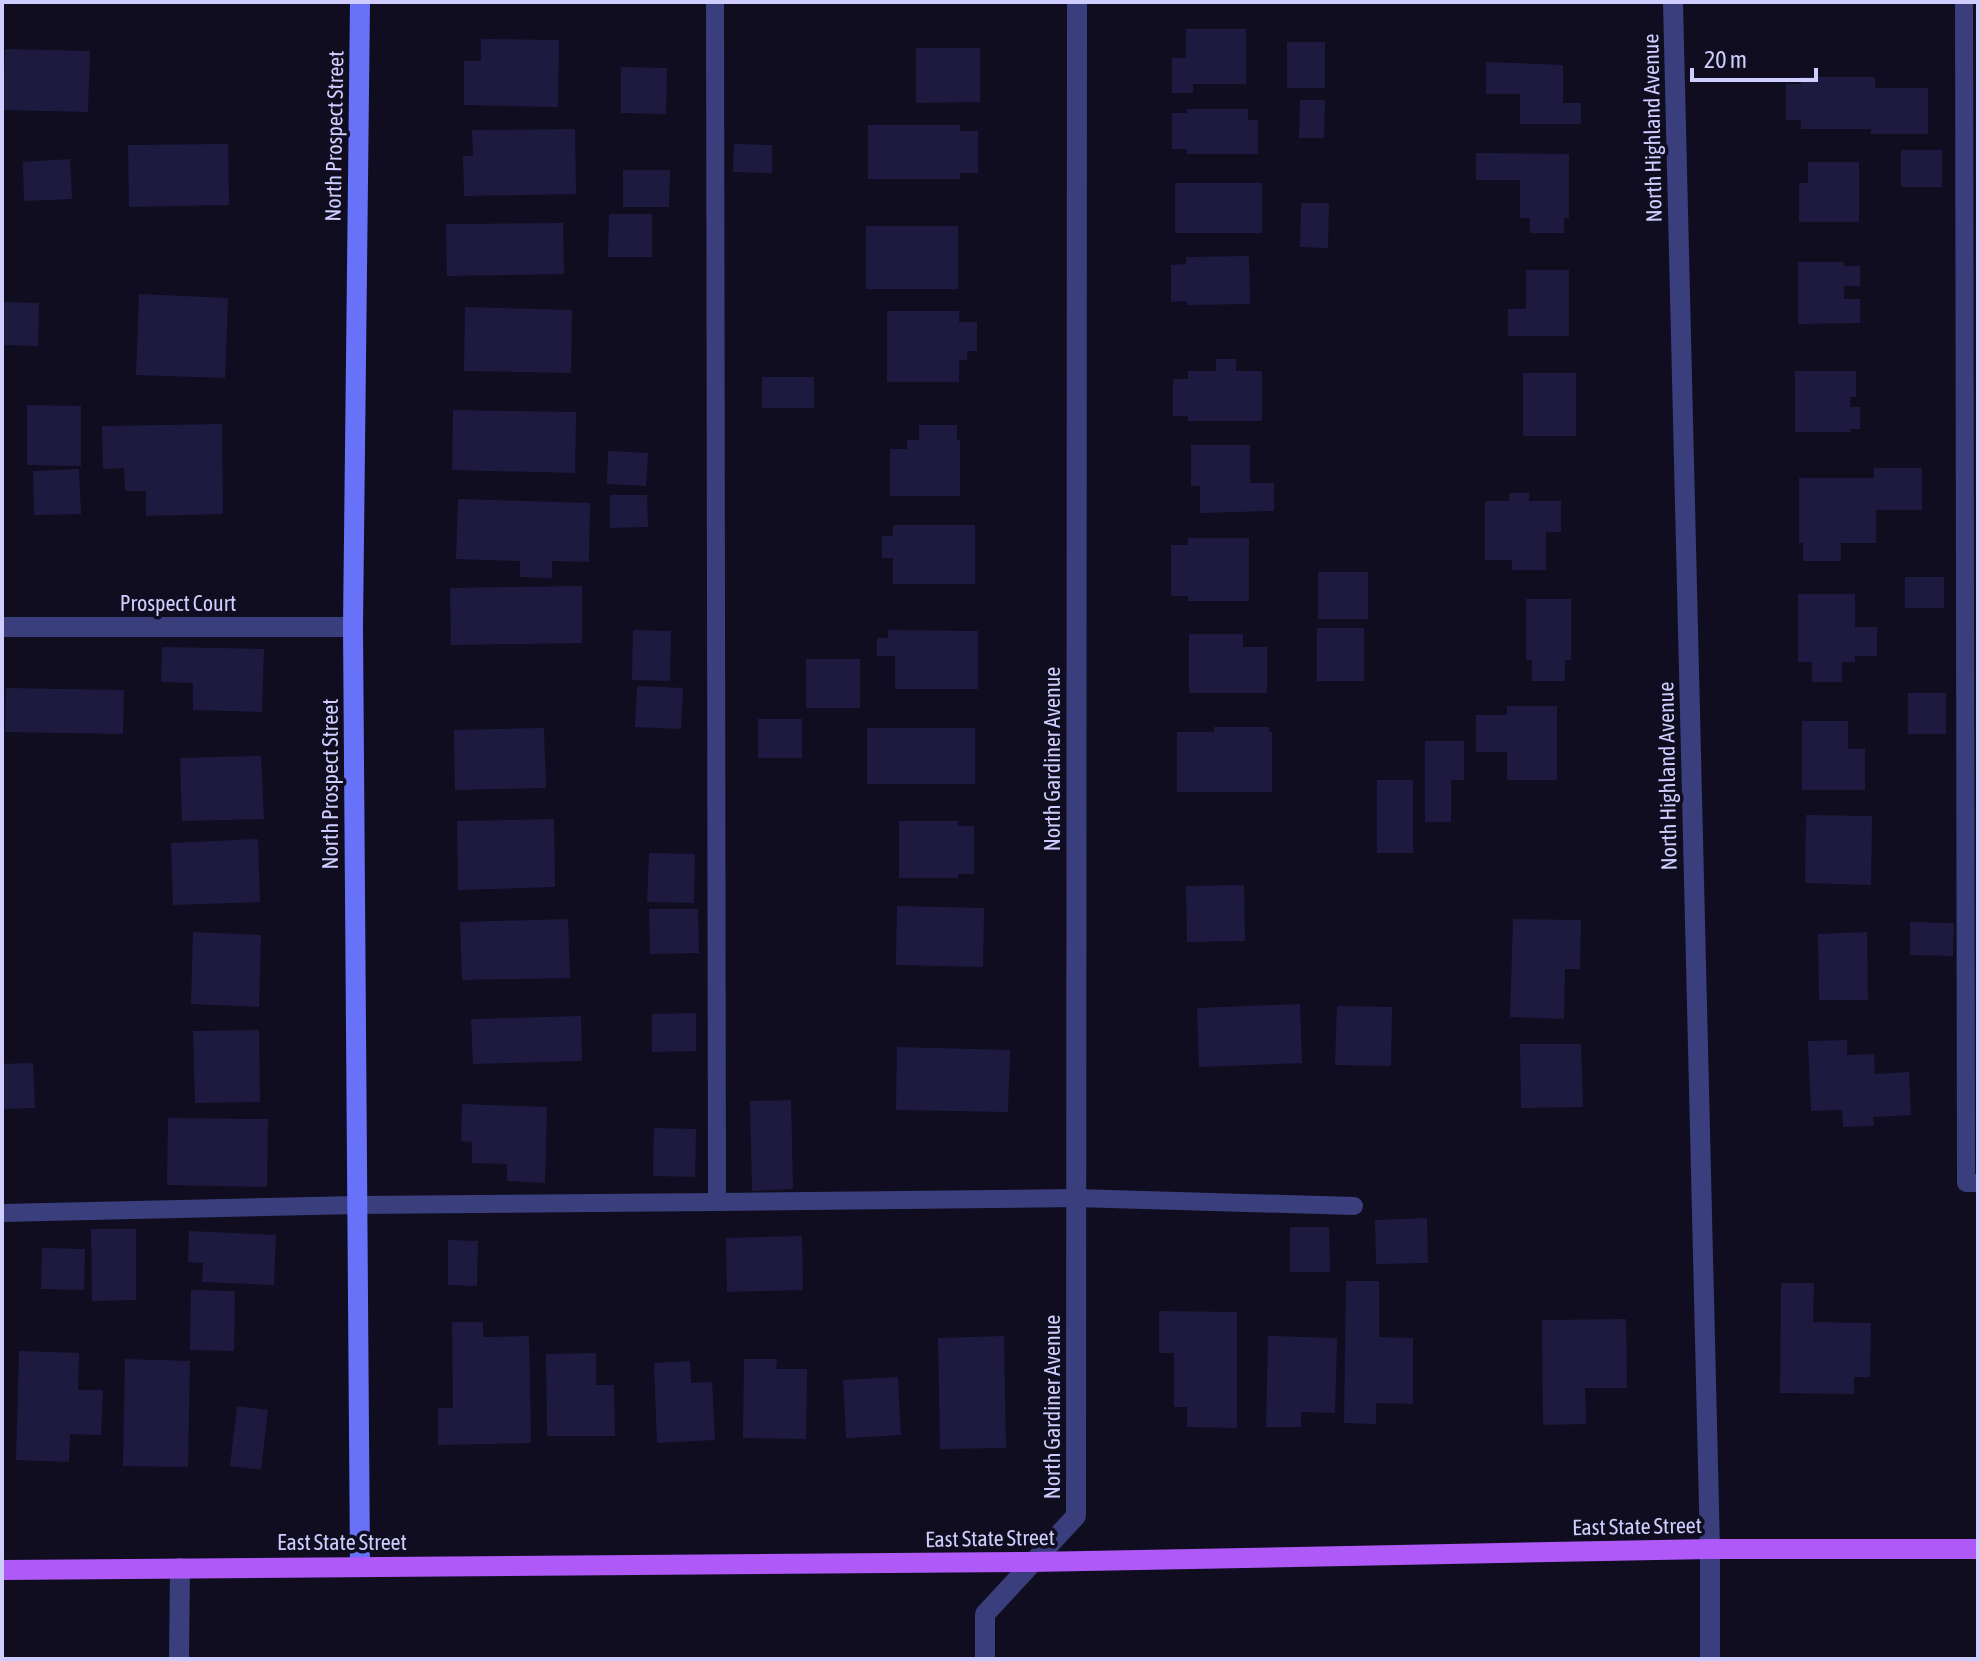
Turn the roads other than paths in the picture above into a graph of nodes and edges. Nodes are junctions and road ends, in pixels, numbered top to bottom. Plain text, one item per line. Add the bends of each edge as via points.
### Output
1 (360, 2) edge
2 (715, 2) edge
3 (1077, 2) edge
4 (1673, 2) edge
5 (1964, 2) edge
6 (2, 627) edge
7 (353, 627) junction
8 (1978, 1183) edge
9 (1076, 1198) junction
10 (717, 1202) junction
11 (357, 1205) junction
12 (1354, 1206) dead end
13 (2, 1213) edge
14 (1710, 1549) junction
15 (1978, 1549) edge
16 (1032, 1562) junction
17 (360, 1566) junction
18 (180, 1568) junction
19 (2, 1570) edge
20 (179, 1659) edge
21 (985, 1659) edge
22 (1710, 1659) edge

1 - 7 street, North Prospect Street
2 - 10 lane
3 - 9 street, North Gardiner Avenue
4 - 14 street, North Highland Avenue
5 - 8 lane via 1966,1183
6 - 7 street, Prospect Court
7 - 11 street, North Prospect Street
9 - 10 lane
9 - 12 lane
9 - 16 street, North Gardiner Avenue via 1076,1516
10 - 11 lane
11 - 13 lane
11 - 17 street, North Prospect Street
14 - 15 main road, East State Street
14 - 16 main road, East State Street
14 - 22 street, North Highland Avenue
16 - 17 main road, East State Street
16 - 21 street via 985,1614
17 - 18 main road, East State Street
18 - 19 main road, East State Street
18 - 20 street

